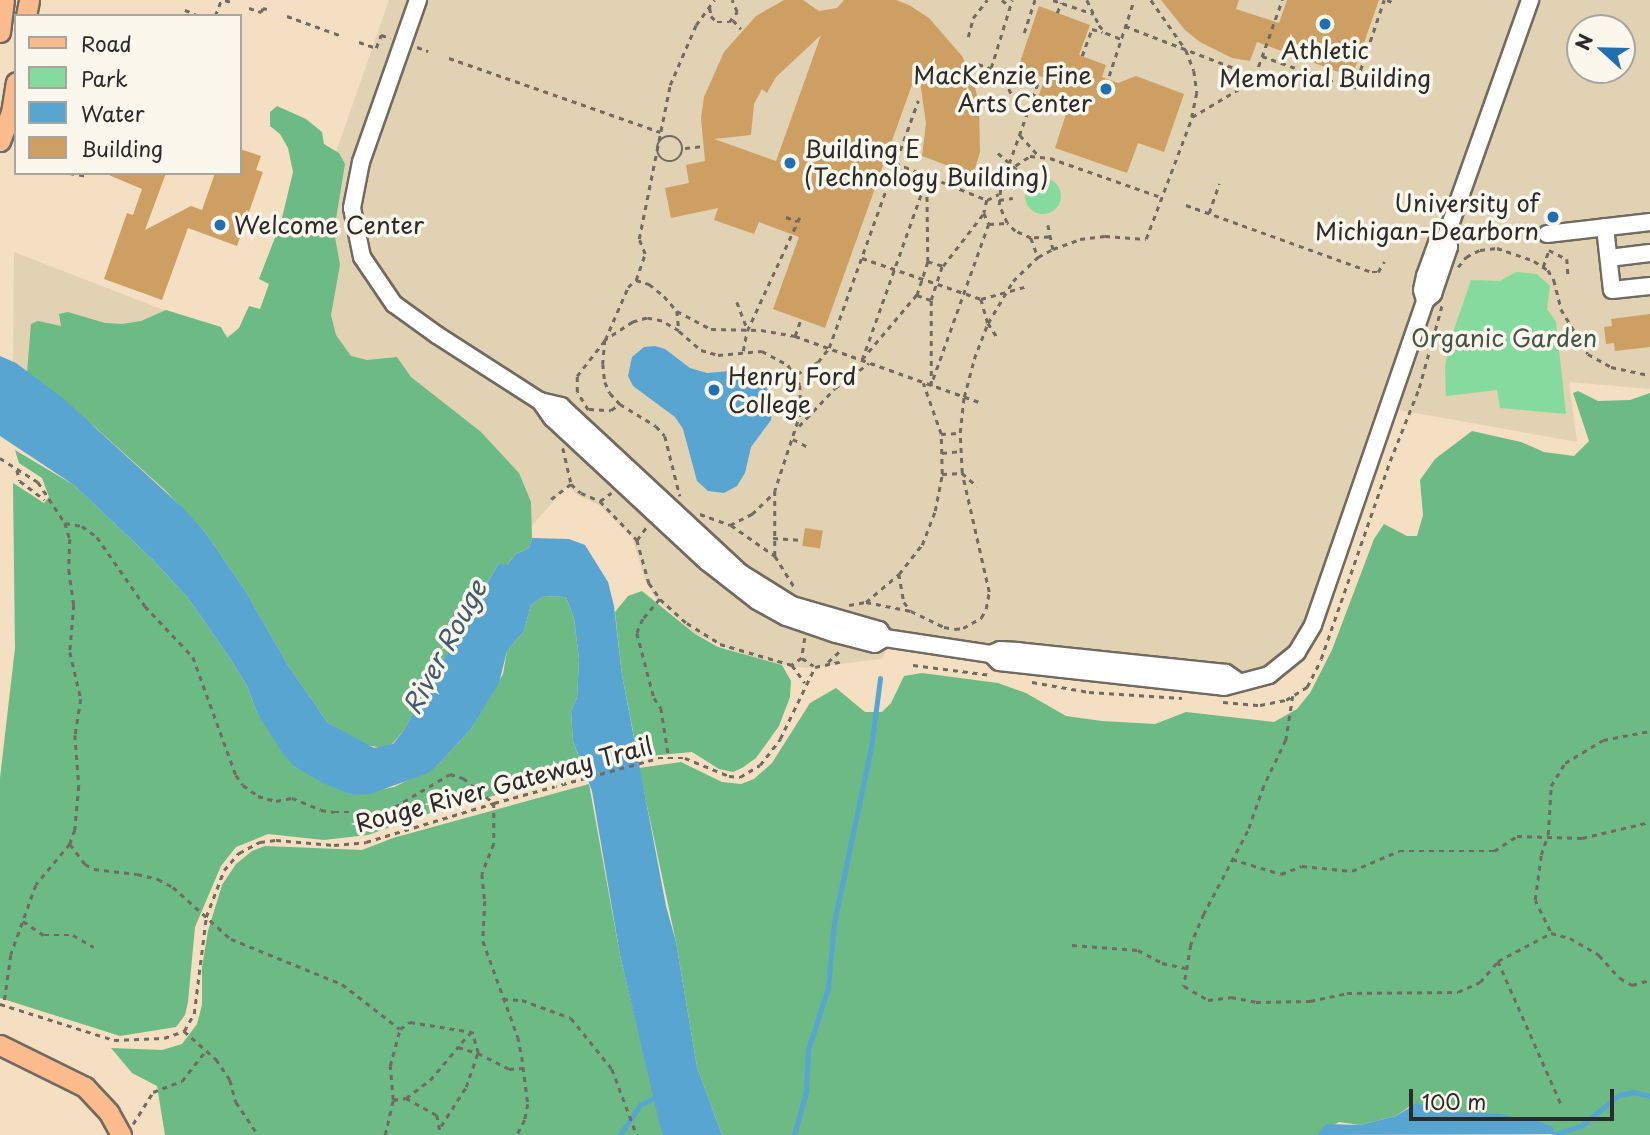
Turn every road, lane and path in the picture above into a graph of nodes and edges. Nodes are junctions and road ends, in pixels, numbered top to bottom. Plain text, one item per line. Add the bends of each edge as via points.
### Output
1 (4, 0) edge
2 (223, 0) edge
3 (418, 0) edge
4 (705, 0) edge
5 (732, 0) edge
6 (987, 0) edge
7 (1002, 0) edge
8 (1012, 0) edge
9 (1035, 0) edge
10 (1053, 0) edge
11 (1087, 0) edge
12 (1134, 0) edge
13 (1151, 0) edge
14 (1282, 0) edge
15 (1386, 0) edge
16 (1530, 0) edge
17 (714, 1) edge
18 (234, 3) dead end
19 (1061, 3) junction
20 (1395, 3) dead end
21 (1010, 6) junction
22 (249, 8) dead end
23 (267, 9) dead end
24 (185, 10) dead end
25 (1057, 13) dead end
26 (194, 14) edge
27 (1094, 14) junction
28 (288, 16) dead end
29 (733, 20) junction
30 (1125, 26) junction
31 (741, 29) dead end
32 (0, 32) edge
33 (1024, 33) dead end
34 (1106, 33) junction
35 (342, 36) dead end
36 (968, 37) dead end
37 (391, 38) dead end
38 (1121, 39) junction
39 (359, 42) dead end
40 (414, 46) dead end
41 (1186, 50) junction
42 (428, 51) dead end
43 (1082, 56) dead end
44 (1262, 57) junction
45 (449, 58) dead end
46 (978, 64) dead end
47 (991, 68) junction
48 (1000, 71) junction
49 (1109, 76) dead end
50 (1255, 76) junction
51 (14, 94) edge
52 (918, 102) dead end
53 (1027, 114) junction
54 (1192, 117) junction
55 (660, 132) junction
56 (1019, 135) junction
57 (0, 141) edge
58 (657, 146) junction
59 (703, 146) dead end
60 (684, 148) junction
61 (998, 153) dead end
62 (1039, 156) junction
63 (895, 163) junction
64 (1010, 165) junction
65 (82, 175) edge
66 (89, 176) dead end
67 (1024, 176) dead end
68 (927, 177) junction
69 (1219, 184) dead end
70 (999, 194) junction
71 (1161, 197) junction
72 (1013, 198) dead end
73 (986, 200) junction
74 (999, 200) junction
75 (1186, 205) dead end
76 (801, 214) dead end
77 (984, 214) junction
78 (1209, 214) junction
79 (786, 217) dead end
80 (797, 222) junction
81 (1650, 222) edge
82 (989, 223) junction
83 (1007, 223) junction
84 (1048, 225) dead end
85 (1605, 227) junction
86 (1049, 237) junction
87 (1031, 238) junction
88 (1548, 242) junction
89 (1053, 249) junction
90 (1650, 253) edge
91 (1038, 257) junction
92 (1609, 257) junction
93 (861, 258) junction
94 (928, 262) junction
95 (1384, 262) dead end
96 (942, 266) junction
97 (1543, 267) dead end
98 (894, 269) junction
99 (1568, 275) dead end
100 (922, 279) junction
101 (636, 280) junction
102 (936, 284) junction
103 (1028, 286) dead end
104 (1650, 286) edge
105 (965, 293) junction
106 (917, 295) junction
107 (1002, 296) junction
108 (981, 299) junction
109 (931, 300) junction
110 (737, 302) dead end
111 (677, 311) junction
112 (801, 318) dead end
113 (988, 323) junction
114 (679, 331) junction
115 (747, 331) junction
116 (795, 335) junction
117 (997, 337) dead end
118 (605, 340) junction
119 (829, 348) junction
120 (743, 351) junction
121 (862, 360) junction
122 (869, 363) junction
123 (797, 374) junction
124 (923, 383) junction
125 (932, 386) junction
126 (964, 397) junction
127 (979, 402) dead end
128 (620, 404) junction
129 (589, 408) junction
130 (582, 418) dead end
131 (799, 426) junction
132 (960, 433) junction
133 (941, 435) junction
134 (793, 439) junction
135 (563, 443) dead end
136 (808, 447) dead end
137 (961, 450) junction
138 (942, 453) junction
139 (0, 458) edge
140 (17, 470) junction
141 (962, 473) junction
142 (942, 474) junction
143 (571, 484) junction
144 (977, 486) dead end
145 (775, 491) junction
146 (551, 499) dead end
147 (48, 501) junction
148 (687, 505) dead end
149 (695, 511) dead end
150 (65, 523) junction
151 (730, 525) junction
152 (773, 538) junction
153 (803, 540) dead end
154 (775, 556) junction
155 (899, 574) junction
156 (795, 589) dead end
157 (660, 599) junction
158 (866, 602) junction
159 (840, 606) dead end
160 (911, 611) junction
161 (961, 628) junction
162 (808, 631) dead end
163 (959, 638) dead end
164 (802, 658) junction
165 (843, 661) dead end
166 (956, 661) dead end
167 (792, 665) junction
168 (913, 665) dead end
169 (814, 667) junction
170 (945, 669) dead end
171 (955, 670) dead end
172 (805, 683) junction
173 (1293, 696) dead end
174 (1650, 730) edge
175 (669, 758) junction
176 (494, 803) junction
177 (1650, 822) edge
178 (1548, 835) junction
179 (70, 844) junction
180 (1232, 859) junction
181 (206, 917) junction
182 (23, 921) junction
183 (1550, 933) junction
184 (1072, 945) dead end
185 (94, 947) dead end
186 (1498, 961) junction
187 (1185, 968) junction
188 (1650, 981) edge
189 (503, 999) junction
190 (2, 1005) edge
191 (400, 1029) junction
192 (184, 1031) junction
193 (472, 1032) junction
194 (0, 1045) edge
195 (458, 1047) junction
196 (206, 1050) junction
197 (478, 1053) junction
198 (523, 1068) junction
199 (406, 1098) junction
200 (393, 1100) junction
201 (1560, 1104) dead end
202 (441, 1126) junction
203 (126, 1132) edge
204 (258, 1135) edge
205 (384, 1135) edge
206 (442, 1135) edge
207 (517, 1135) edge
208 (636, 1135) edge

1 - 32 main road
2 - 18 path
3 - 16 lane via 354,184 352,208 362,257 394,304 540,401 561,406 741,573 792,605 879,630 885,638 991,654 1018,651 1226,673 1239,681 1255,680 1281,667 1297,652 1313,625 1425,301 1425,276 1437,243 1445,239
4 - 17 path
5 - 29 path via 737,12
6 - 36 path via 973,18
7 - 21 path
8 - 21 path
9 - 33 path
10 - 19 path
11 - 27 path
12 - 30 path
13 - 41 path
14 - 44 path
15 - 20 path
15 - 44 path via 1354,89
17 - 29 path via 710,12 714,19 721,23
17 - 55 path via 684,51 670,85
19 - 25 path
19 - 27 path
21 - 47 path
22 - 23 path
24 - 26 path
27 - 34 path
28 - 35 path
29 - 31 path
30 - 38 path
30 - 41 path
34 - 38 path
34 - 43 path via 1092,29
37 - 39 path via 381,35 376,48
38 - 49 path
40 - 42 path
41 - 50 path
41 - 54 path via 1197,93
44 - 50 path
45 - 55 path
46 - 47 path
47 - 48 path
48 - 53 path via 1020,111
48 - 53 path via 1038,84
50 - 54 path
51 - 57 main road
52 - 63 path
53 - 56 path
54 - 71 path
55 - 58 path
56 - 62 path
56 - 64 path
58 - 60 path via 669,136
58 - 60 path via 661,159 669,163 678,161
58 - 101 path via 639,239 645,254
59 - 60 path
61 - 64 path
62 - 64 path
62 - 71 path
63 - 68 path
63 - 93 path
64 - 67 path
64 - 70 path
65 - 66 path
68 - 73 path
68 - 94 path
68 - 98 path
69 - 78 path
70 - 73 path
70 - 74 path
71 - 89 path via 1146,239 1105,236
72 - 74 path
73 - 77 path
74 - 83 path
75 - 78 path
76 - 80 path
77 - 82 path
77 - 96 path
78 - 95 path via 1372,272 1378,272
79 - 80 path
80 - 115 path
81 - 85 lane
82 - 83 path
82 - 105 path
83 - 87 path
84 - 86 path
85 - 88 lane
85 - 92 lane
86 - 87 path
86 - 89 path
87 - 91 path
88 - 97 path
88 - 99 path via 1567,259
89 - 91 path
90 - 92 lane
91 - 107 path
92 - 104 lane via 1612,290
93 - 98 path
93 - 119 path
94 - 96 path
94 - 100 path
96 - 102 path
98 - 100 path
98 - 121 path
100 - 102 path
100 - 106 path
101 - 111 path via 656,289
101 - 118 path via 628,287
102 - 105 path
102 - 109 path
103 - 107 path
105 - 108 path
105 - 125 path
106 - 109 path
106 - 121 path
107 - 108 path
107 - 113 path
108 - 113 path
109 - 125 path
110 - 115 path
111 - 114 path
111 - 115 path via 701,327
112 - 116 path
113 - 117 path
113 - 126 path
114 - 118 path via 647,318
114 - 120 path via 708,354
115 - 116 path
115 - 120 path
116 - 119 path
118 - 128 path via 605,382
118 - 129 path via 577,376 577,393
119 - 121 path
119 - 123 path via 818,362
120 - 123 path via 777,357
121 - 122 path
122 - 124 path
122 - 131 path via 835,388
123 - 131 path
124 - 125 path
124 - 133 path
125 - 126 path
126 - 127 path
126 - 132 path
128 - 129 path via 611,410
128 - 148 path via 665,436 675,481
129 - 130 path
131 - 134 path
132 - 133 path
132 - 137 path
133 - 138 path
134 - 136 path
134 - 145 path
135 - 143 path
137 - 138 path
137 - 141 path
138 - 142 path
139 - 140 path
140 - 147 path via 38,482
140 - 147 path via 20,481
141 - 142 path
141 - 144 path
141 - 161 path via 989,592 981,618
142 - 155 path via 930,528
143 - 146 path
143 - 157 path via 581,494 600,501 637,540 649,583
145 - 151 path via 752,514
145 - 152 path
147 - 150 path
149 - 151 path
150 - 176 path via 82,526 97,537 145,606 193,656 236,775 258,796 292,798 334,812 386,812 450,774 463,778
150 - 179 path via 74,605 70,652 81,699 75,735 79,786
151 - 154 path
152 - 153 path
152 - 154 path
154 - 156 path
155 - 158 path
155 - 160 path via 904,602
157 - 167 path via 720,644
157 - 175 path via 637,633 654,698 661,708
158 - 159 path
158 - 160 path
160 - 161 path via 944,627
161 - 163 path
162 - 164 path
164 - 167 path
164 - 169 path
165 - 169 path
166 - 171 path
167 - 172 path
168 - 170 path
169 - 172 path, Rouge River Gateway Trail
172 - 175 path, Rouge River Gateway Trail via 780,739 750,772 735,777 692,760
173 - 180 path via 1286,740
174 - 178 path via 1603,740 1565,764 1551,786
175 - 176 path, Rouge River Gateway Trail
176 - 181 path, Rouge River Gateway Trail via 366,842 260,842 239,853 224,870
176 - 189 path via 494,844 482,874 483,942
177 - 178 path via 1582,838
178 - 180 path via 1517,836 1494,851 1399,852 1352,871 1302,866 1280,874
178 - 183 path via 1535,900
179 - 181 path via 94,869 158,879 173,887
179 - 182 path via 36,885
180 - 187 path via 1204,914
181 - 191 path via 231,939 342,984
181 - 192 path, Rouge River Gateway Trail via 194,1014
182 - 185 path via 44,935 73,935
182 - 190 path
183 - 186 path
183 - 188 path via 1570,938 1599,955 1632,985
184 - 187 path via 1138,950 1162,963
186 - 187 path via 1480,982 1458,992 1348,993 1296,1003 1231,997 1208,1000 1184,986
186 - 201 path
189 - 198 path via 518,1037
189 - 208 path via 522,1000 570,1018 612,1069
190 - 192 path via 114,1040 164,1038
191 - 193 path via 410,1022
191 - 200 path via 390,1066
192 - 196 path
193 - 195 path
193 - 197 path
194 - 203 main road via 85,1087
195 - 197 path
195 - 199 path via 430,1080
196 - 203 path via 182,1081 153,1092
196 - 204 path via 230,1080 236,1102
197 - 198 path via 509,1069
197 - 202 path via 466,1087
198 - 207 path via 528,1104
199 - 200 path
199 - 202 path via 437,1115
200 - 205 path
202 - 206 path

